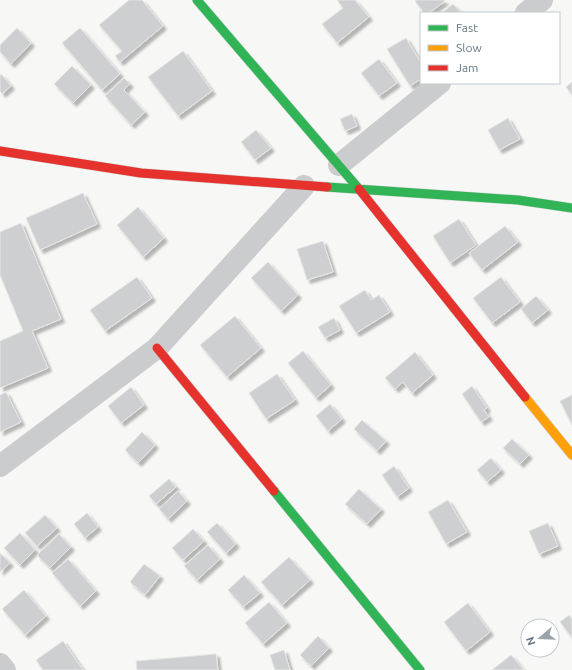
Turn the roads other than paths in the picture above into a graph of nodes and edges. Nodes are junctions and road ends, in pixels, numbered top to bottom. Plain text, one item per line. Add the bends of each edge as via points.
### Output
1 (197, 0) edge
2 (542, 0) edge
3 (527, 12) edge
4 (439, 84) edge
5 (2, 149) edge
6 (339, 165) junction
7 (304, 186) junction
8 (359, 189) junction
9 (572, 208) edge
10 (157, 348) junction
11 (572, 455) edge
12 (0, 466) edge
13 (0, 664) edge
14 (5, 670) edge
15 (420, 670) edge

1 - 6 street
2 - 3 street
4 - 6 street
5 - 7 street via 141,173
6 - 8 street
7 - 8 street
7 - 10 street
8 - 9 street via 510,200
8 - 11 street
10 - 12 street
10 - 15 street
13 - 14 street

